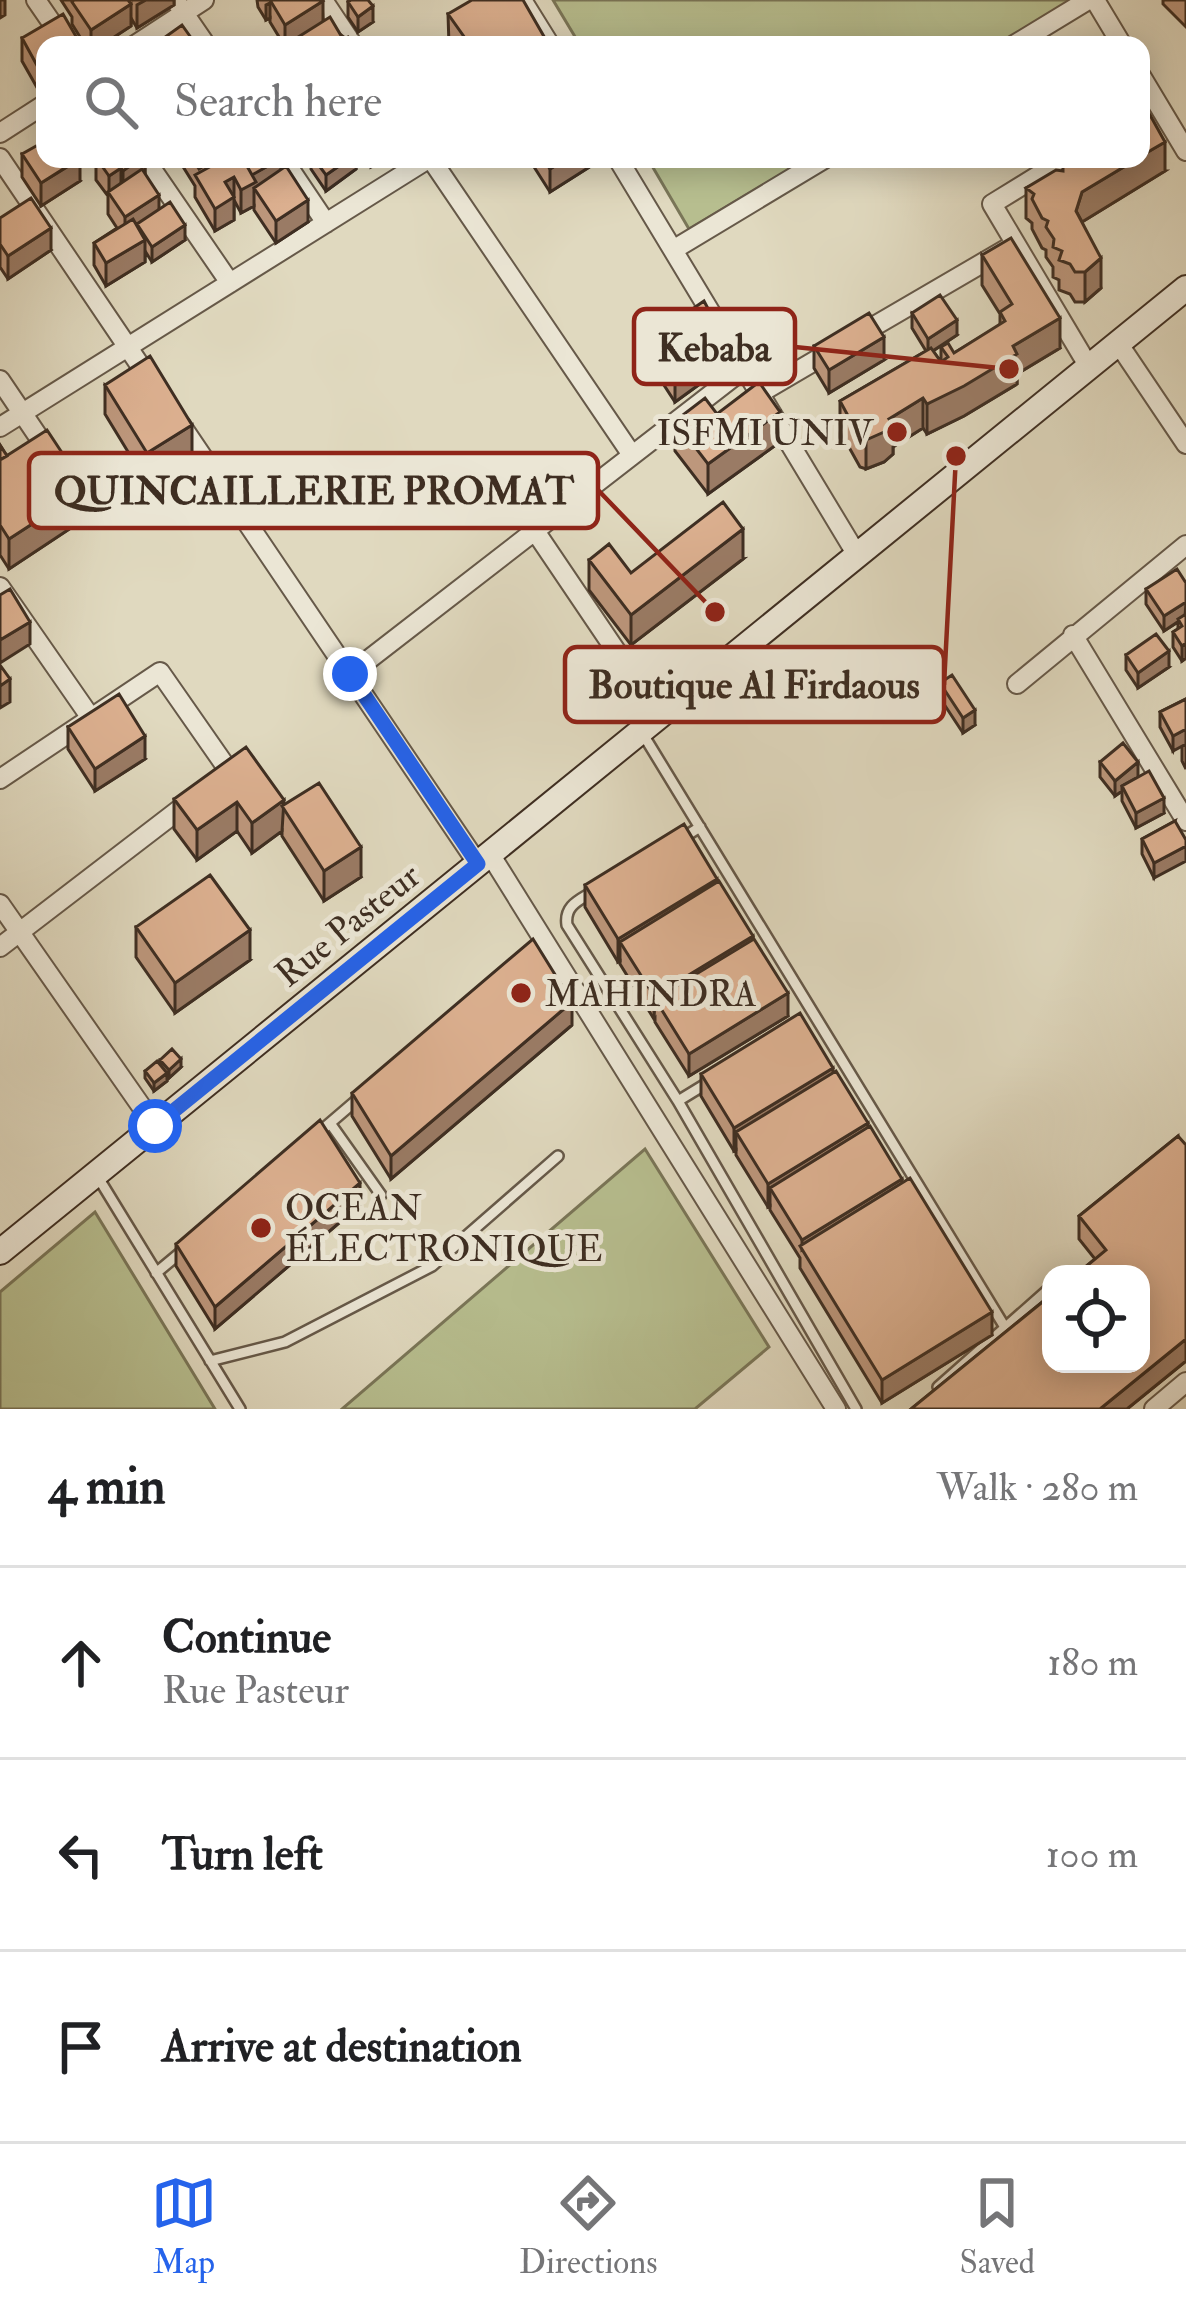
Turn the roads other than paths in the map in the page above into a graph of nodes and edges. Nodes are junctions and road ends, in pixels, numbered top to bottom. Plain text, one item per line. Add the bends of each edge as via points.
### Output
1 (36, 0) edge
2 (204, 0) edge
3 (323, 0) edge
4 (522, 0) edge
5 (1092, 0) edge
6 (180, 6) edge
7 (61, 36) edge
8 (145, 36) edge
9 (200, 36) edge
10 (347, 36) edge
11 (544, 36) edge
12 (1029, 36) edge
13 (1116, 36) edge
14 (1150, 108) edge
15 (36, 110) edge
16 (0, 134) edge
17 (1186, 151) edge
18 (0, 158) edge
19 (151, 168) edge
20 (289, 168) edge
21 (415, 168) edge
22 (436, 168) edge
23 (623, 168) edge
24 (809, 168) edge
25 (1050, 168) edge
26 (326, 223) junction
27 (1016, 244) junction
28 (673, 250) junction
29 (230, 283) junction
30 (1186, 288) edge
31 (1118, 343) junction
32 (128, 347) junction
33 (1089, 367) junction
34 (745, 368) junction
35 (0, 380) edge
36 (760, 393) junction
37 (22, 413) junction
38 (0, 427) edge
39 (1186, 444) edge
40 (632, 455) junction
41 (94, 517) dead end
42 (535, 531) junction
43 (1186, 545) edge
44 (857, 555) junction
45 (0, 586) edge
46 (1073, 635) junction
47 (350, 674) junction
48 (1017, 684) dead end
49 (92, 718) junction
50 (651, 723) junction
51 (0, 779) edge
52 (1186, 821) edge
53 (700, 827) junction
54 (663, 850) edge
55 (484, 859) junction
56 (608, 883) edge
57 (0, 904) edge
58 (19, 932) junction
59 (0, 947) edge
60 (815, 1015) junction
61 (795, 1028) edge
62 (717, 1076) edge
63 (363, 1094) edge
64 (678, 1101) junction
65 (330, 1123) junction
66 (155, 1126) junction
67 (313, 1138) edge
68 (558, 1156) dead end
69 (96, 1174) junction
70 (381, 1195) dead end
71 (191, 1243) edge
72 (0, 1252) edge
73 (156, 1273) junction
74 (1042, 1296) edge
75 (1006, 1329) junction
76 (210, 1361) junction
77 (1186, 1382) edge
78 (928, 1396) edge
79 (240, 1409) edge
80 (836, 1409) edge
81 (856, 1409) edge
82 (1154, 1409) edge

1 - 7 street
2 - 6 street
3 - 10 street
4 - 11 street
5 - 12 street
5 - 13 street
6 - 8 street
6 - 9 street
14 - 17 street
15 - 16 street
18 - 32 street
19 - 29 street
20 - 26 street
21 - 26 street
22 - 40 street
23 - 28 street
24 - 28 street
25 - 27 street via 992,204
26 - 29 street
27 - 33 street
27 - 36 street
28 - 34 street
29 - 32 street
30 - 31 main road, Rue Pasteur
31 - 33 main road, Rue Pasteur
31 - 39 street
32 - 37 street
32 - 47 street
33 - 44 main road, Rue Pasteur
34 - 36 street
34 - 40 street
35 - 37 street
36 - 44 street
37 - 38 street
37 - 41 street
40 - 42 street
42 - 47 street
42 - 50 street
43 - 46 street
44 - 50 main road, Rue Pasteur
45 - 49 street
46 - 48 street
46 - 52 street
47 - 55 street
49 - 51 street
49 - 58 street via 160,672 229,771
50 - 53 lane
50 - 55 main road, Rue Pasteur
53 - 54 lane
53 - 60 lane
55 - 66 main road, Rue Pasteur
55 - 80 street
56 - 64 lane via 572,905 567,925
57 - 58 street
58 - 59 street
58 - 66 street
60 - 61 lane
60 - 75 lane
62 - 64 lane
63 - 65 lane
64 - 81 lane
65 - 67 lane
65 - 70 lane
66 - 69 main road, Rue Pasteur
68 - 76 lane via 433,1266 285,1342
69 - 72 main road, Rue Pasteur
69 - 73 lane
71 - 73 lane
73 - 76 lane
74 - 75 lane
75 - 78 lane
76 - 79 lane
77 - 82 street

